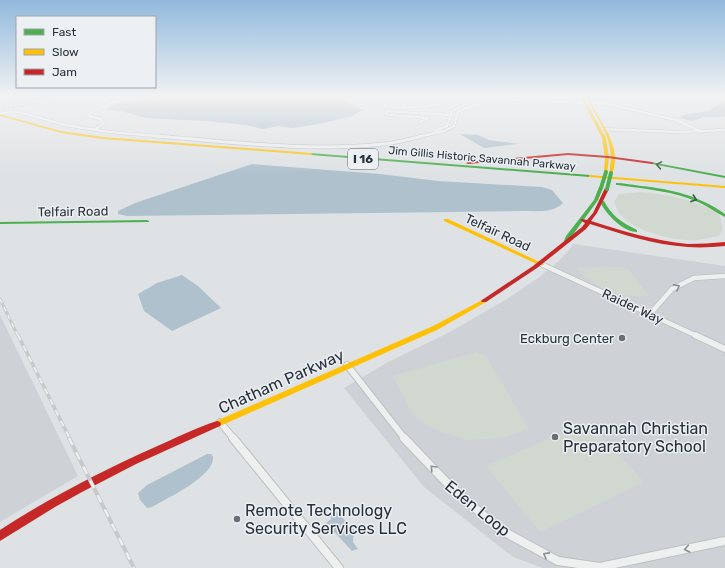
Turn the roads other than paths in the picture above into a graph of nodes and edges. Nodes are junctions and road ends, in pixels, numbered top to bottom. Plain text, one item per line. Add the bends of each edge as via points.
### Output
1 (15, 122) edge
2 (22, 122) edge
3 (50, 122) edge
4 (103, 122) edge
5 (448, 122) edge
6 (455, 122) edge
7 (598, 122) edge
8 (679, 122) edge
9 (602, 129) junction
10 (94, 130) junction
11 (725, 130) edge
12 (702, 132) junction
13 (371, 146) junction
14 (610, 158) junction
15 (389, 161) junction
16 (725, 177) edge
17 (615, 183) junction
18 (725, 187) edge
19 (604, 188) junction
20 (725, 192) edge
21 (602, 202) junction
22 (725, 216) edge
23 (446, 220) dead end
24 (586, 220) junction
25 (146, 221) dead end
26 (0, 223) edge
27 (653, 237) junction
28 (725, 238) edge
29 (725, 244) edge
30 (541, 264) junction
31 (725, 276) edge
32 (650, 314) junction
33 (725, 349) edge
34 (347, 365) junction
35 (220, 422) junction
36 (0, 536) edge
37 (725, 541) edge
38 (339, 568) edge

1 - 17 main road, Jim Gillis Historic Savannah Parkway / I 16 via 44,133 103,142
2 - 15 main road, Jim Gillis Historic Savannah Parkway / I 16 via 103,138
3 - 10 street
4 - 10 street via 104,123
5 - 13 street via 447,126 440,129
6 - 13 street via 454,126 444,131
7 - 9 main road, Chatham Parkway
8 - 12 street
9 - 12 street
9 - 14 main road, Chatham Parkway via 611,143
10 - 13 street via 285,146
11 - 12 street
14 - 15 main road via 555,154 473,162
16 -> 14 main road
14 - 19 main road, Chatham Parkway, bridge
15 - 18 main road, Jim Gillis Historic Savannah Parkway / I 16
17 - 20 main road, Jim Gillis Historic Savannah Parkway / I 16
17 -> 22 main road via 680,194 704,203
19 - 21 main road, Chatham Parkway
19 - 24 main road, Chatham Parkway
21 - 24 main road, Chatham Parkway
21 - 27 main road via 614,219
23 - 30 main road, Telfair Road
24 - 27 main road
24 - 29 main road via 673,244 695,247
24 - 30 main road, Chatham Parkway
25 - 26 main road, Telfair Road
27 - 28 main road via 698,244
30 - 32 street, Raider Way
30 - 34 main road, Chatham Parkway via 473,309
32 -> 31 street via 672,289 694,278
32 - 33 street, Raider Way
34 - 35 main road, Chatham Parkway
37 -> 34 street, Eden Loop via 600,566 558,561 499,529 449,485 404,438
35 - 36 main road, Chatham Parkway via 130,462 30,515
35 - 38 street

